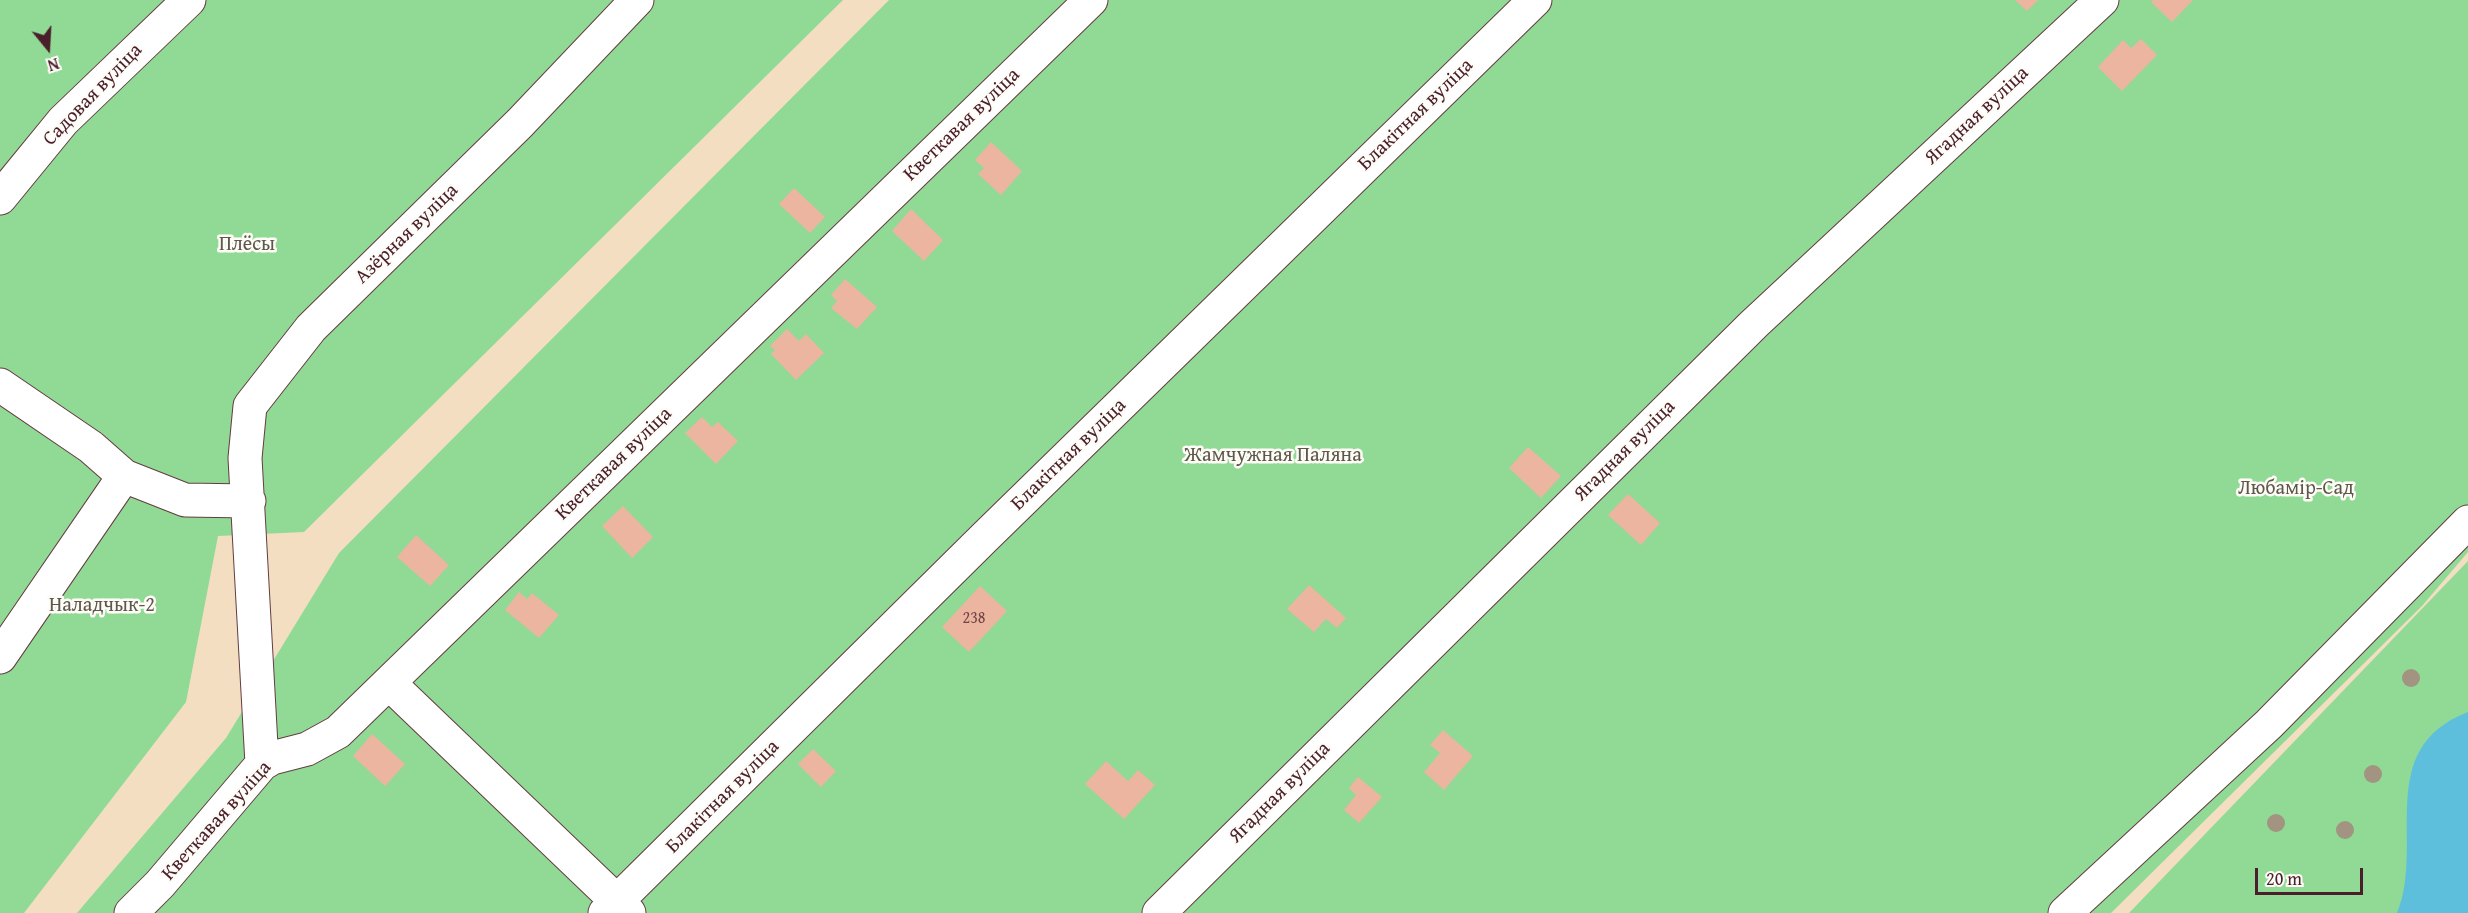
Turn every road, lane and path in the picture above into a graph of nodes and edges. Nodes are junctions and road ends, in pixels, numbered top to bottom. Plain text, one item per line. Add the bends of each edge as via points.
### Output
1 (189, 0) edge
2 (637, 0) edge
3 (1091, 0) edge
4 (1535, 0) edge
5 (2102, 0) edge
6 (2, 197) edge
7 (0, 385) edge
8 (124, 476) junction
9 (249, 501) junction
10 (2468, 522) edge
11 (0, 657) edge
12 (390, 684) junction
13 (262, 764) junction
14 (617, 909) edge
15 (131, 913) edge
16 (1159, 913) edge
17 (2065, 913) edge

1 - 6 street, Садовая вуліца via 63,121
2 - 9 street, Азёрная вуліца via 520,123 311,328 284,362 250,406 245,458
3 - 12 street, Кветкавая вуліца
4 - 14 street, Блакітная вуліца via 985,537
5 - 16 street, Ягадная вуліца via 1755,324
7 - 8 street via 91,447
8 - 9 street via 185,500
8 - 11 street
9 - 13 street, Азёрная вуліца
10 - 17 street via 2269,724
12 - 13 street, Кветкавая вуліца via 338,732 307,749
12 - 14 street
13 - 15 street, Кветкавая вуліца

